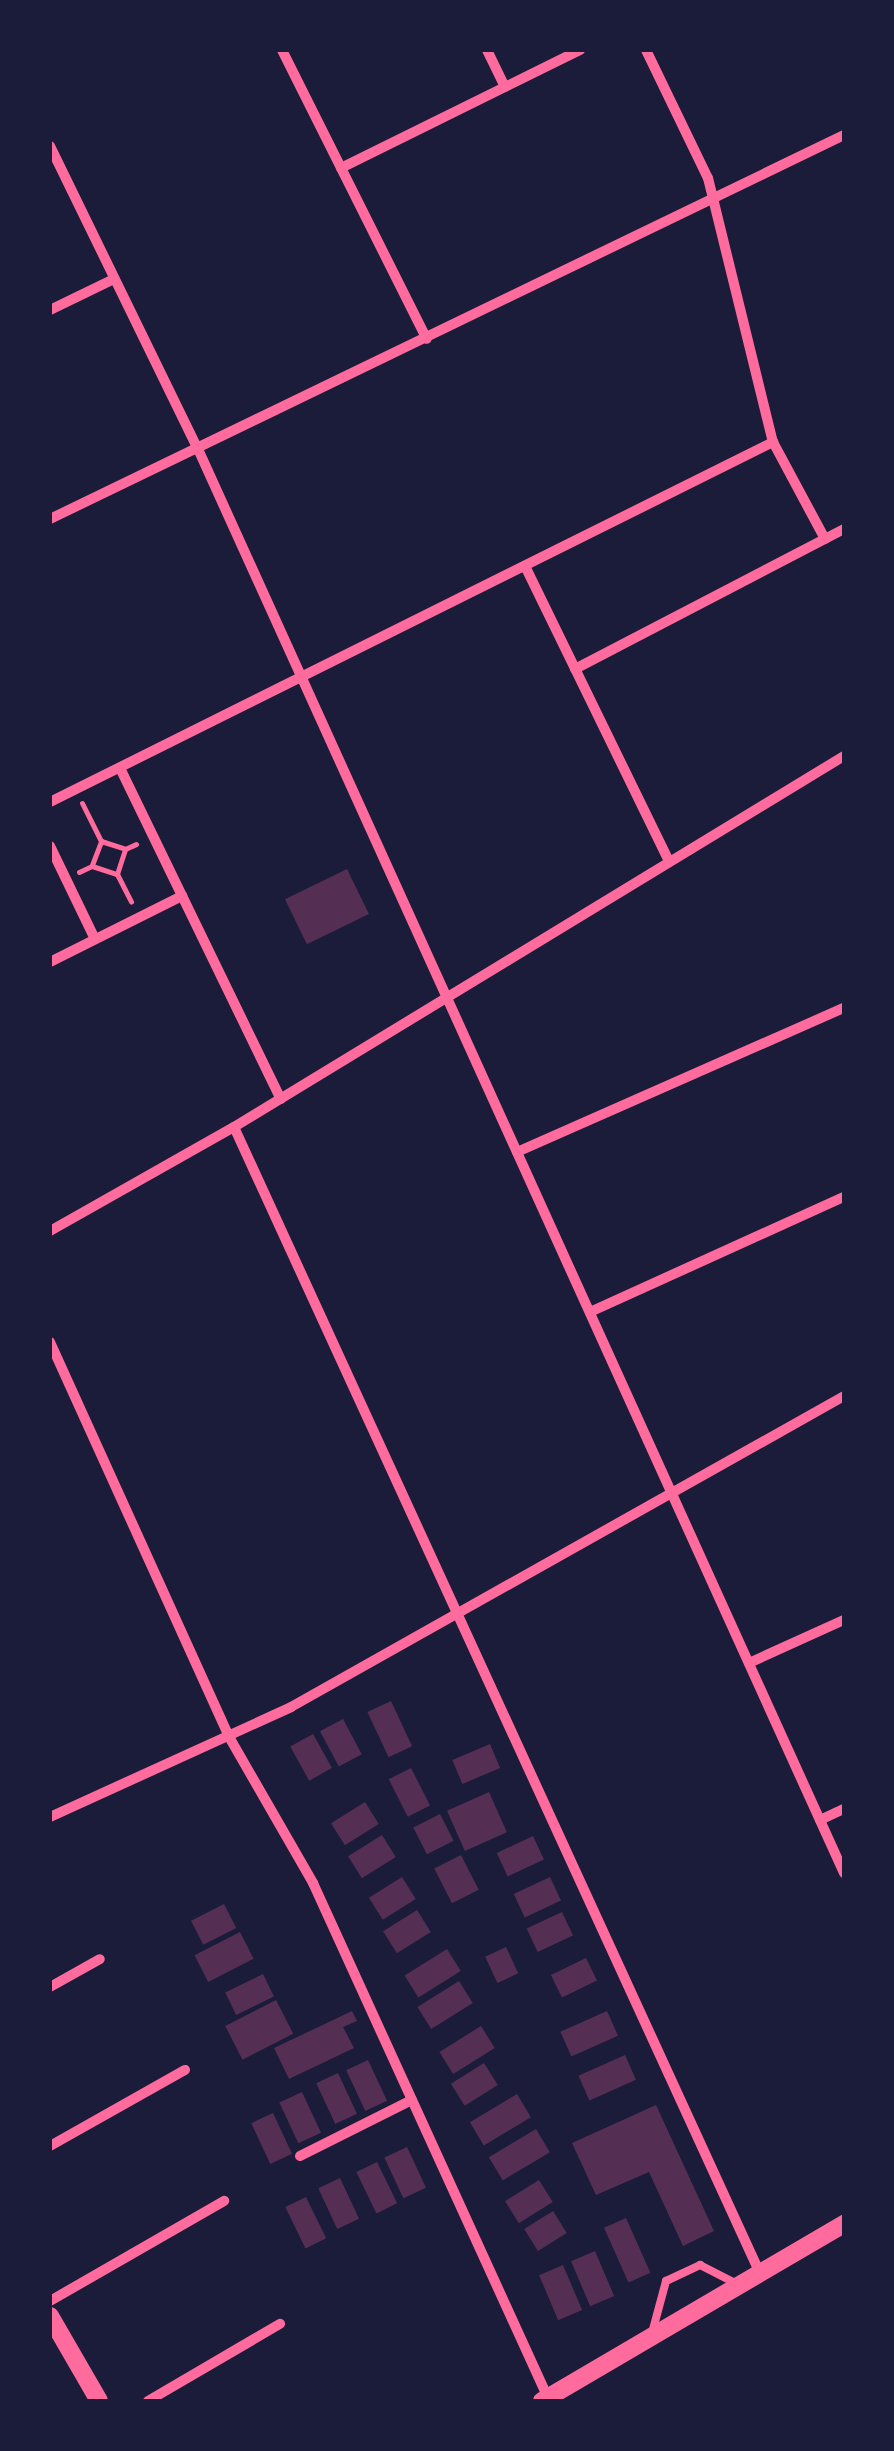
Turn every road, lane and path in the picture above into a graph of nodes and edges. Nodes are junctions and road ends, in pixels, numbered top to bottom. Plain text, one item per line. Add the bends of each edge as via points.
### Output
1 (282, 50) edge
2 (487, 50) edge
3 (580, 50) edge
4 (646, 50) edge
5 (505, 87) junction
6 (844, 135) edge
7 (50, 146) edge
8 (341, 168) junction
9 (714, 198) junction
10 (114, 279) junction
11 (50, 310) edge
12 (427, 339) junction
13 (774, 442) junction
14 (198, 450) junction
15 (50, 518) edge
16 (844, 529) edge
17 (825, 539) junction
18 (525, 566) junction
19 (576, 669) junction
20 (301, 677) junction
21 (844, 756) edge
22 (120, 768) junction
23 (75, 790) junction
24 (50, 802) edge
25 (100, 841) junction
26 (50, 846) edge
27 (670, 861) junction
28 (117, 874) junction
29 (182, 896) junction
30 (138, 918) junction
31 (96, 940) junction
32 (50, 962) edge
33 (446, 997) junction
34 (844, 1008) edge
35 (280, 1098) junction
36 (234, 1127) junction
37 (517, 1152) junction
38 (844, 1197) edge
39 (50, 1231) edge
40 (590, 1312) junction
41 (50, 1342) edge
42 (844, 1396) edge
43 (672, 1492) junction
44 (457, 1616) junction
45 (844, 1620) edge
46 (749, 1663) junction
47 (228, 1735) junction
48 (844, 1809) edge
49 (50, 1818) edge
50 (820, 1820) junction
51 (844, 1873) edge
52 (100, 1959) dead end
53 (50, 1987) edge
54 (185, 2070) dead end
55 (412, 2100) junction
56 (50, 2146) edge
57 (300, 2156) dead end
58 (224, 2201) dead end
59 (844, 2224) edge
60 (760, 2272) junction
61 (739, 2285) junction
62 (50, 2301) edge
63 (50, 2316) edge
64 (280, 2324) dead end
65 (651, 2337) junction
66 (545, 2399) edge
67 (99, 2401) edge
68 (148, 2401) edge

1 - 8 street
2 - 5 street
3 - 5 street
4 - 9 street
5 - 8 street
6 - 9 street
7 - 10 street
8 - 12 street
9 - 12 street
9 - 13 street
10 - 11 street
10 - 14 street
12 - 14 street
13 - 17 street
13 - 18 street
14 - 15 street
14 - 20 street
16 - 17 street
17 - 19 street
18 - 19 street
18 - 20 street
19 - 27 street
20 - 22 street
20 - 33 street
21 - 27 street
22 - 23 street
22 - 29 street
23 - 24 street
23 - 25 path
25 - 28 path via 125,850
25 - 28 path via 92,866
26 - 31 street
27 - 33 street
28 - 30 path
29 - 30 street
29 - 35 street
30 - 31 street
31 - 32 street
33 - 35 street
33 - 37 street
34 - 37 street
35 - 36 street
36 - 39 street
36 - 44 street
37 - 40 street
38 - 40 street
40 - 43 street
41 - 47 street
42 - 43 street
43 - 44 street
43 - 46 street
44 - 47 street
44 - 60 street
45 - 46 street
46 - 50 street
47 - 49 street
47 - 55 street via 298,1853
48 - 50 street
50 - 51 street
52 - 53 street
54 - 56 street
55 - 57 street
55 - 66 street
58 - 62 street
59 - 60 street
60 - 61 street
61 - 65 street
61 - 65 lane via 700,2264 666,2281
63 - 67 street
64 - 68 street
65 - 66 street

